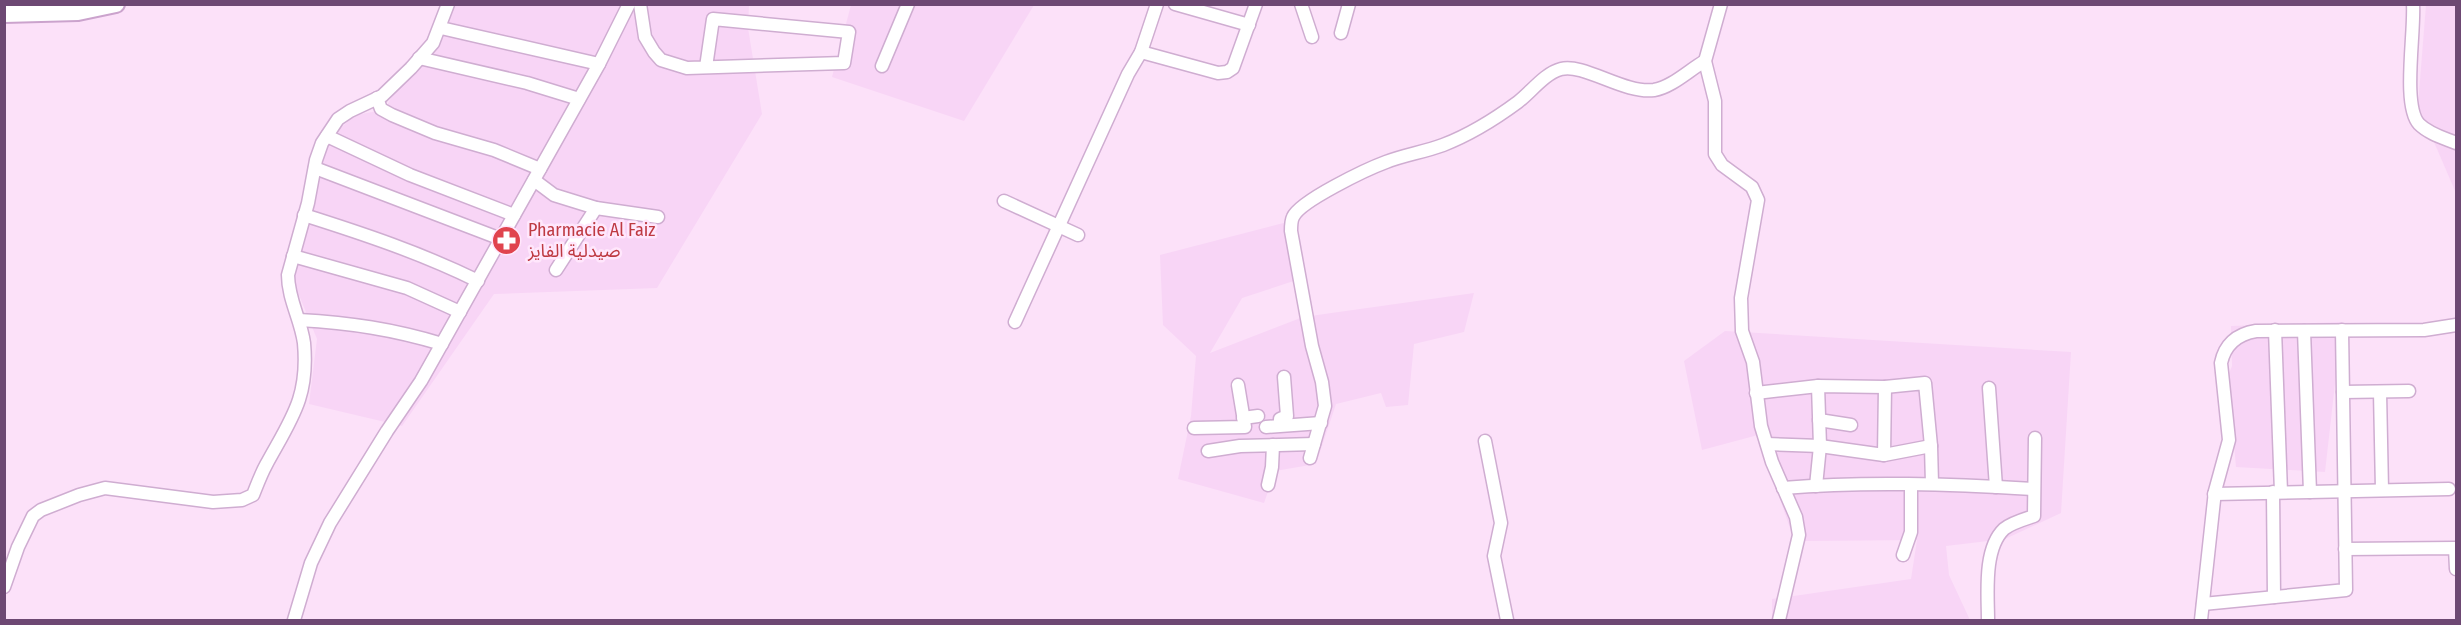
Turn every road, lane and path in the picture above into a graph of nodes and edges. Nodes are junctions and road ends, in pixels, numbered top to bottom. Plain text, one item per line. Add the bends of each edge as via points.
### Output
1 (116, 4) edge
2 (448, 4) edge
3 (629, 4) edge
4 (640, 4) edge
5 (908, 4) edge
6 (1157, 4) edge
7 (1175, 4) edge
8 (1256, 4) edge
9 (1301, 4) edge
10 (1349, 4) edge
11 (1721, 4) edge
12 (2413, 4) edge
13 (1208, 8) edge
14 (4, 14) edge
15 (1249, 25) junction
16 (441, 28) junction
17 (1341, 33) dead end
18 (1312, 37) dead end
19 (1141, 52) junction
20 (419, 58) junction
21 (1705, 62) junction
22 (599, 64) junction
23 (882, 66) dead end
24 (706, 67) junction
25 (377, 98) junction
26 (579, 99) junction
27 (327, 136) junction
28 (2457, 143) edge
29 (315, 168) junction
30 (537, 175) junction
31 (1004, 201) dead end
32 (596, 207) junction
33 (304, 215) junction
34 (514, 215) junction
35 (658, 217) dead end
36 (1059, 226) junction
37 (1078, 235) dead end
38 (501, 239) junction
39 (293, 256) junction
40 (556, 270) dead end
41 (478, 281) junction
42 (460, 312) junction
43 (299, 320) junction
44 (1015, 322) dead end
45 (2457, 326) edge
46 (2275, 330) junction
47 (2342, 330) junction
48 (2304, 331) junction
49 (442, 344) junction
50 (1284, 377) dead end
51 (1238, 385) dead end
52 (1818, 386) junction
53 (1885, 387) junction
54 (1989, 388) dead end
55 (2409, 391) dead end
56 (2343, 392) junction
57 (2380, 392) junction
58 (1756, 393) junction
59 (1258, 416) dead end
60 (1244, 418) junction
61 (1819, 420) junction
62 (1321, 423) junction
63 (1280, 425) junction
64 (1851, 425) dead end
65 (1266, 427) dead end
66 (1194, 428) dead end
67 (2035, 438) dead end
68 (1485, 441) dead end
69 (1314, 444) junction
70 (1767, 444) junction
71 (1273, 445) junction
72 (1820, 446) junction
73 (1931, 446) junction
74 (1208, 451) dead end
75 (1884, 454) junction
76 (1310, 458) dead end
77 (1932, 484) junction
78 (1268, 485) dead end
79 (1911, 485) junction
80 (1816, 486) junction
81 (1996, 487) junction
82 (1783, 488) junction
83 (2033, 489) junction
84 (2449, 489) dead end
85 (2382, 490) junction
86 (2344, 491) junction
87 (2277, 492) junction
88 (2310, 492) junction
89 (2214, 494) junction
90 (2345, 549) junction
91 (1903, 555) dead end
92 (2456, 569) edge
93 (4, 587) edge
94 (2274, 597) junction
95 (2203, 604) junction
96 (294, 621) edge
97 (1507, 621) edge
98 (1779, 621) edge
99 (1988, 621) edge
100 (2201, 621) edge

1 - 14 main road via 78,12
2 - 16 street
3 - 22 street
4 - 24 street via 645,37 661,60 687,68
5 - 23 street
6 - 19 street
7 - 13 street
8 - 15 street
9 - 18 street
10 - 17 street
11 - 21 street
12 - 28 street via 2409,92 2414,117 2426,130
13 - 15 street
15 - 19 street via 1233,68 1227,72
16 - 20 street
16 - 22 street
19 - 36 street
20 - 25 street
20 - 26 street
21 - 58 street via 1716,111 1715,154 1722,165 1752,187 1758,200 1741,298
21 - 62 street via 1664,87 1651,90 1561,69 1518,102 1464,135 1368,170 1297,210 1290,231 1322,382 1325,406
22 - 26 street
24 - 24 street via 844,63 849,32 713,19
25 - 27 street via 345,114
25 - 30 street via 383,111 435,134 494,150
26 - 30 street
27 - 29 street via 318,151
27 - 34 street via 410,175
29 - 33 street
29 - 38 street
30 - 32 street via 554,195
30 - 34 street
31 - 36 street
32 - 35 street
32 - 40 street
33 - 39 street
33 - 41 street via 393,243
34 - 38 street
36 - 37 street
36 - 44 street
38 - 41 street
39 - 42 street via 407,288
39 - 43 street via 288,279
41 - 42 street
42 - 49 street
43 - 49 street via 375,327
43 - 93 street via 305,360 299,405 251,496 242,500 201,501 105,488 70,498 33,516
45 - 47 street
46 - 48 street
46 - 87 street
46 - 89 street via 2245,333 2223,353 2221,369 2229,440
47 - 48 street
47 - 56 street
48 - 88 street
49 - 96 street via 330,523 311,563
50 - 63 street via 1287,416 1280,419
51 - 60 street
52 - 53 street
52 - 58 street
52 - 61 street
53 - 73 street via 1925,383
53 - 75 street
54 - 81 street
55 - 57 street
56 - 57 street
56 - 86 street
57 - 85 street
58 - 70 street
59 - 60 street
60 - 66 street via 1245,427
61 - 64 street
61 - 72 street
62 - 63 street
62 - 69 street
63 - 65 street
67 - 83 street
68 - 97 street via 1501,523 1494,556
69 - 71 street
69 - 76 street
70 - 72 street
70 - 82 street
71 - 74 street
71 - 78 street
72 - 75 street
72 - 80 street
73 - 75 street
73 - 77 street
77 - 79 street
77 - 81 street
79 - 80 street
79 - 91 street via 1911,532
80 - 82 street
81 - 83 street
82 - 98 street via 1799,535
83 - 99 street via 2034,516 2004,528 1992,548
84 - 85 street
85 - 86 street
86 - 88 street
86 - 90 street
87 - 88 street
87 - 89 street
87 - 94 street
89 - 95 street
90 - 92 street via 2455,548
90 - 94 street via 2346,590
94 - 95 street
95 - 100 street

